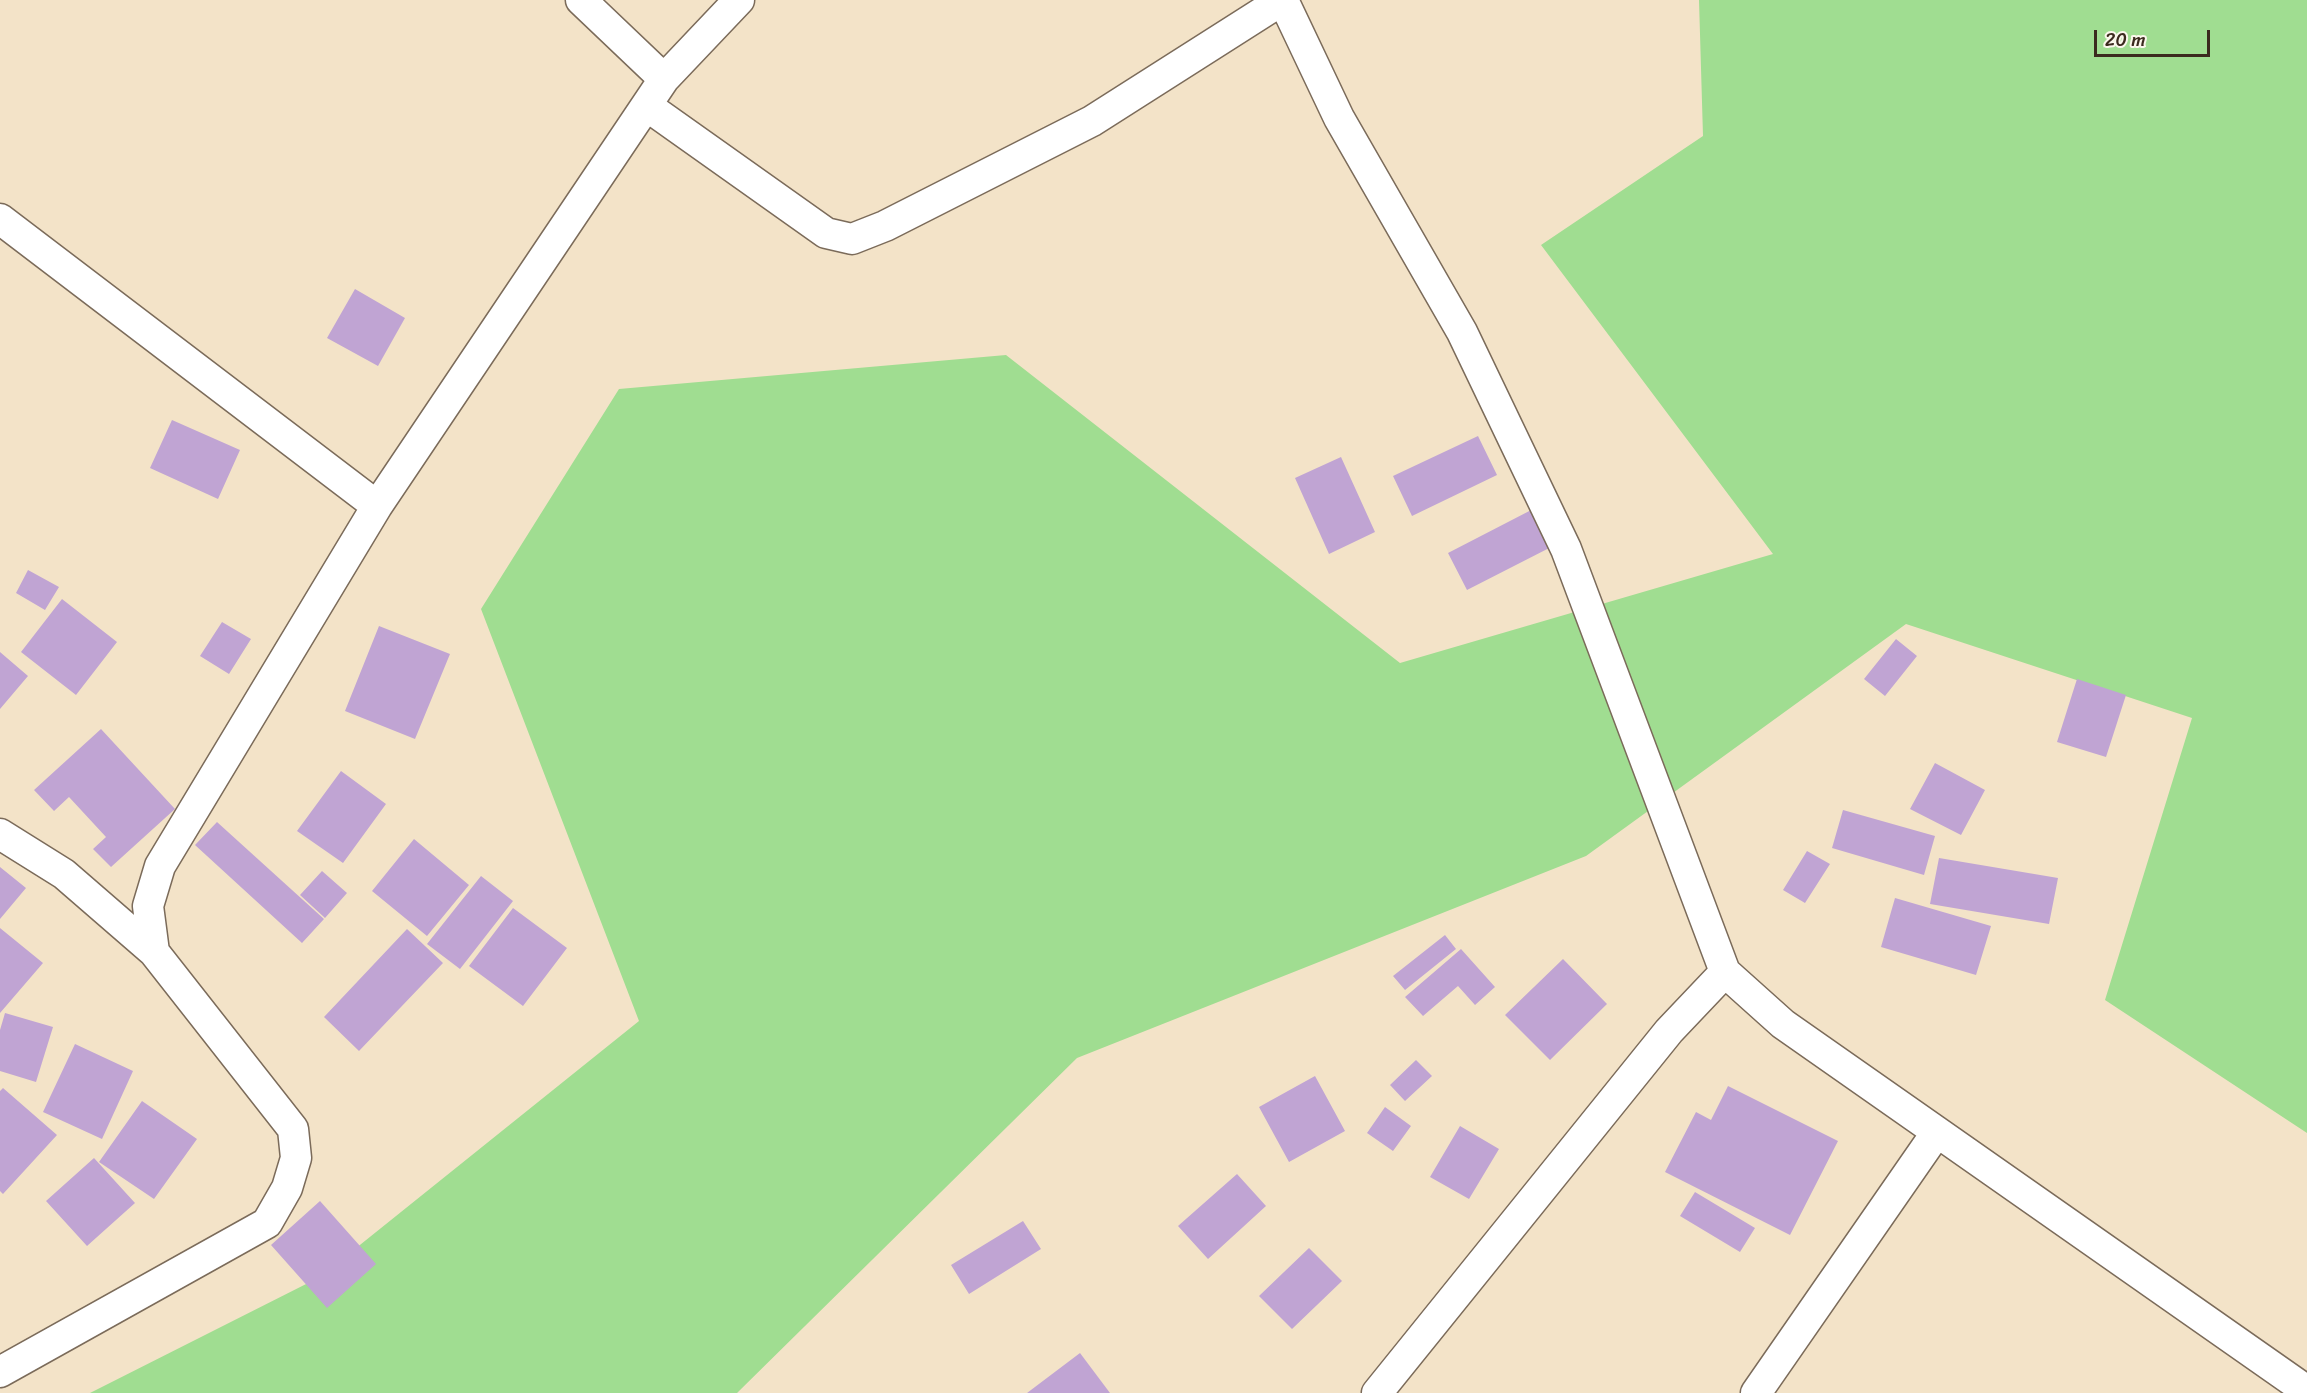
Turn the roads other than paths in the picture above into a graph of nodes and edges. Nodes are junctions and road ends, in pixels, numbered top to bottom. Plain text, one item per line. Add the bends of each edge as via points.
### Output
1 (581, 0) edge
2 (739, 0) edge
3 (1282, 0) edge
4 (664, 78) junction
5 (647, 106) junction
6 (0, 219) edge
7 (377, 506) junction
8 (0, 834) edge
9 (154, 952) junction
10 (1725, 972) junction
11 (1937, 1132) junction
12 (0, 1372) edge
13 (2307, 1391) edge
14 (1377, 1393) edge
15 (1756, 1393) edge

1 - 4 street
2 - 4 street
3 - 5 street via 1092,122 852,239 826,233
3 - 10 street via 1339,118 1462,332 1566,549
4 - 5 street
5 - 7 street
6 - 7 street
7 - 9 street via 160,866 148,906
8 - 9 street via 64,874
9 - 12 street via 293,1129 296,1158 287,1188 267,1223
10 - 11 street via 1784,1024
10 - 14 street via 1670,1031
11 - 13 street
11 - 15 street

